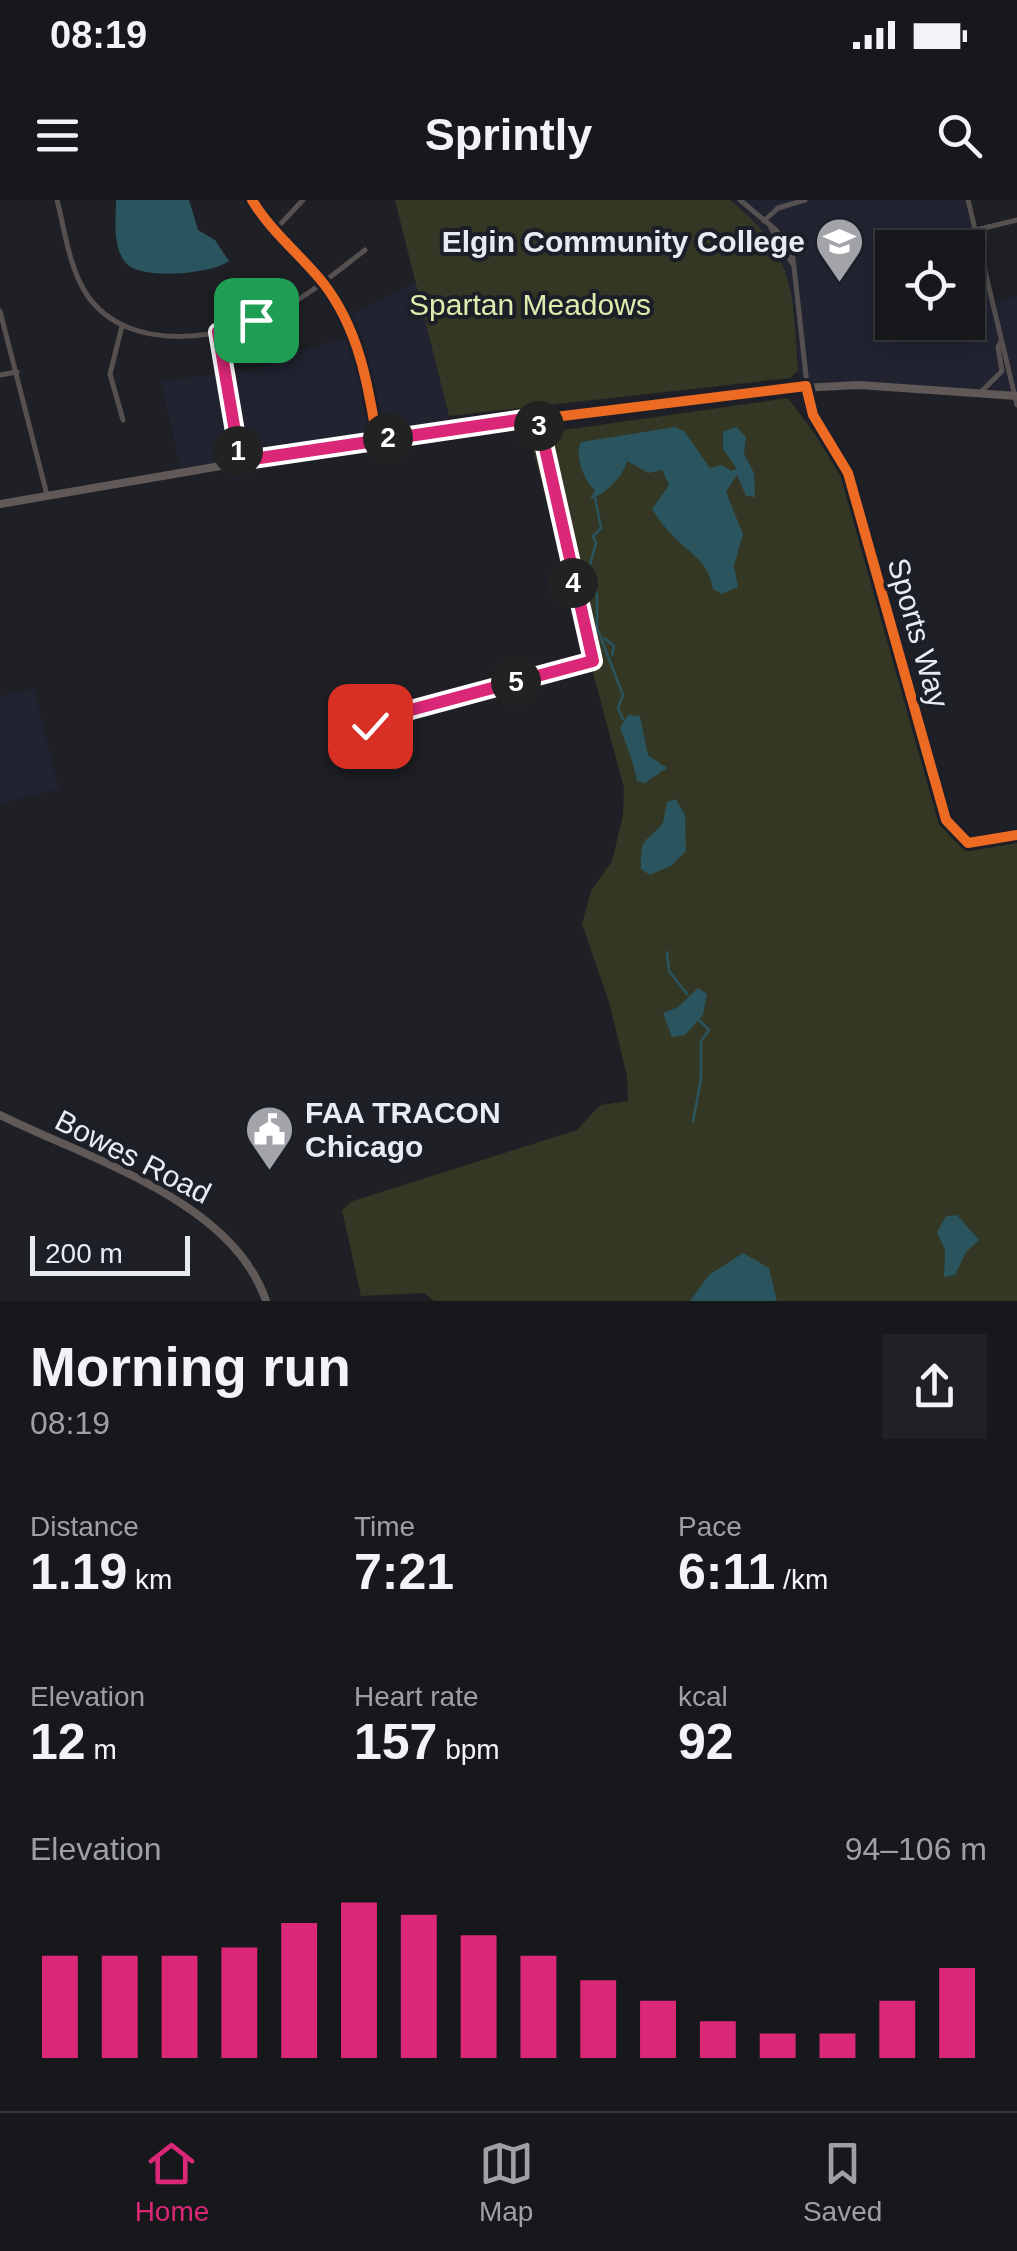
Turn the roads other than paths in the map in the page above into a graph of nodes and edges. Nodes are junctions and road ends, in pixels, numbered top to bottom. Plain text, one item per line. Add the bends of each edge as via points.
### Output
1 (57, 200) edge
2 (252, 200) edge
3 (303, 200) edge
4 (740, 200) edge
5 (804, 200) edge
6 (968, 200) edge
7 (1017, 220) edge
8 (764, 222) junction
9 (275, 230) junction
10 (976, 230) joint
11 (365, 250) dead end
12 (985, 270) edge
13 (322, 283) junction
14 (0, 311) edge
15 (122, 326) junction
16 (218, 332) junction
17 (1001, 341) junction
18 (17, 372) junction
19 (0, 375) edge
20 (806, 386) junction
21 (981, 392) junction
22 (1016, 398) edge
23 (538, 417) junction
24 (122, 420) dead end
25 (377, 439) junction
26 (240, 461) junction
27 (47, 494) junction
28 (0, 504) edge
29 (370, 741) dead end
30 (1017, 835) edge
31 (0, 1115) edge
32 (266, 1301) edge

1 - 15 street via 84,291
2 - 9 street
3 - 9 street
4 - 8 street
5 - 8 street via 778,208
6 - 10 street
7 - 10 street
8 - 20 street via 776,230 793,264
9 - 13 street
11 - 13 street
12 - 17 street
13 - 16 street via 274,314
13 - 25 street via 363,362
14 - 18 street
15 - 16 street via 165,335
15 - 24 street via 110,374
16 - 26 street
17 - 21 street via 1002,372
17 - 22 street
18 - 19 street
18 - 27 street
20 - 21 main road
20 - 23 main road
20 - 30 street, Sports Way via 813,414 848,472 946,820 968,843
21 - 22 main road
23 - 25 main road
23 - 29 street via 593,661 381,718 370,726
25 - 26 main road
26 - 27 main road
27 - 28 main road
31 - 32 main road, Bowes Road via 209,1220 248,1262

